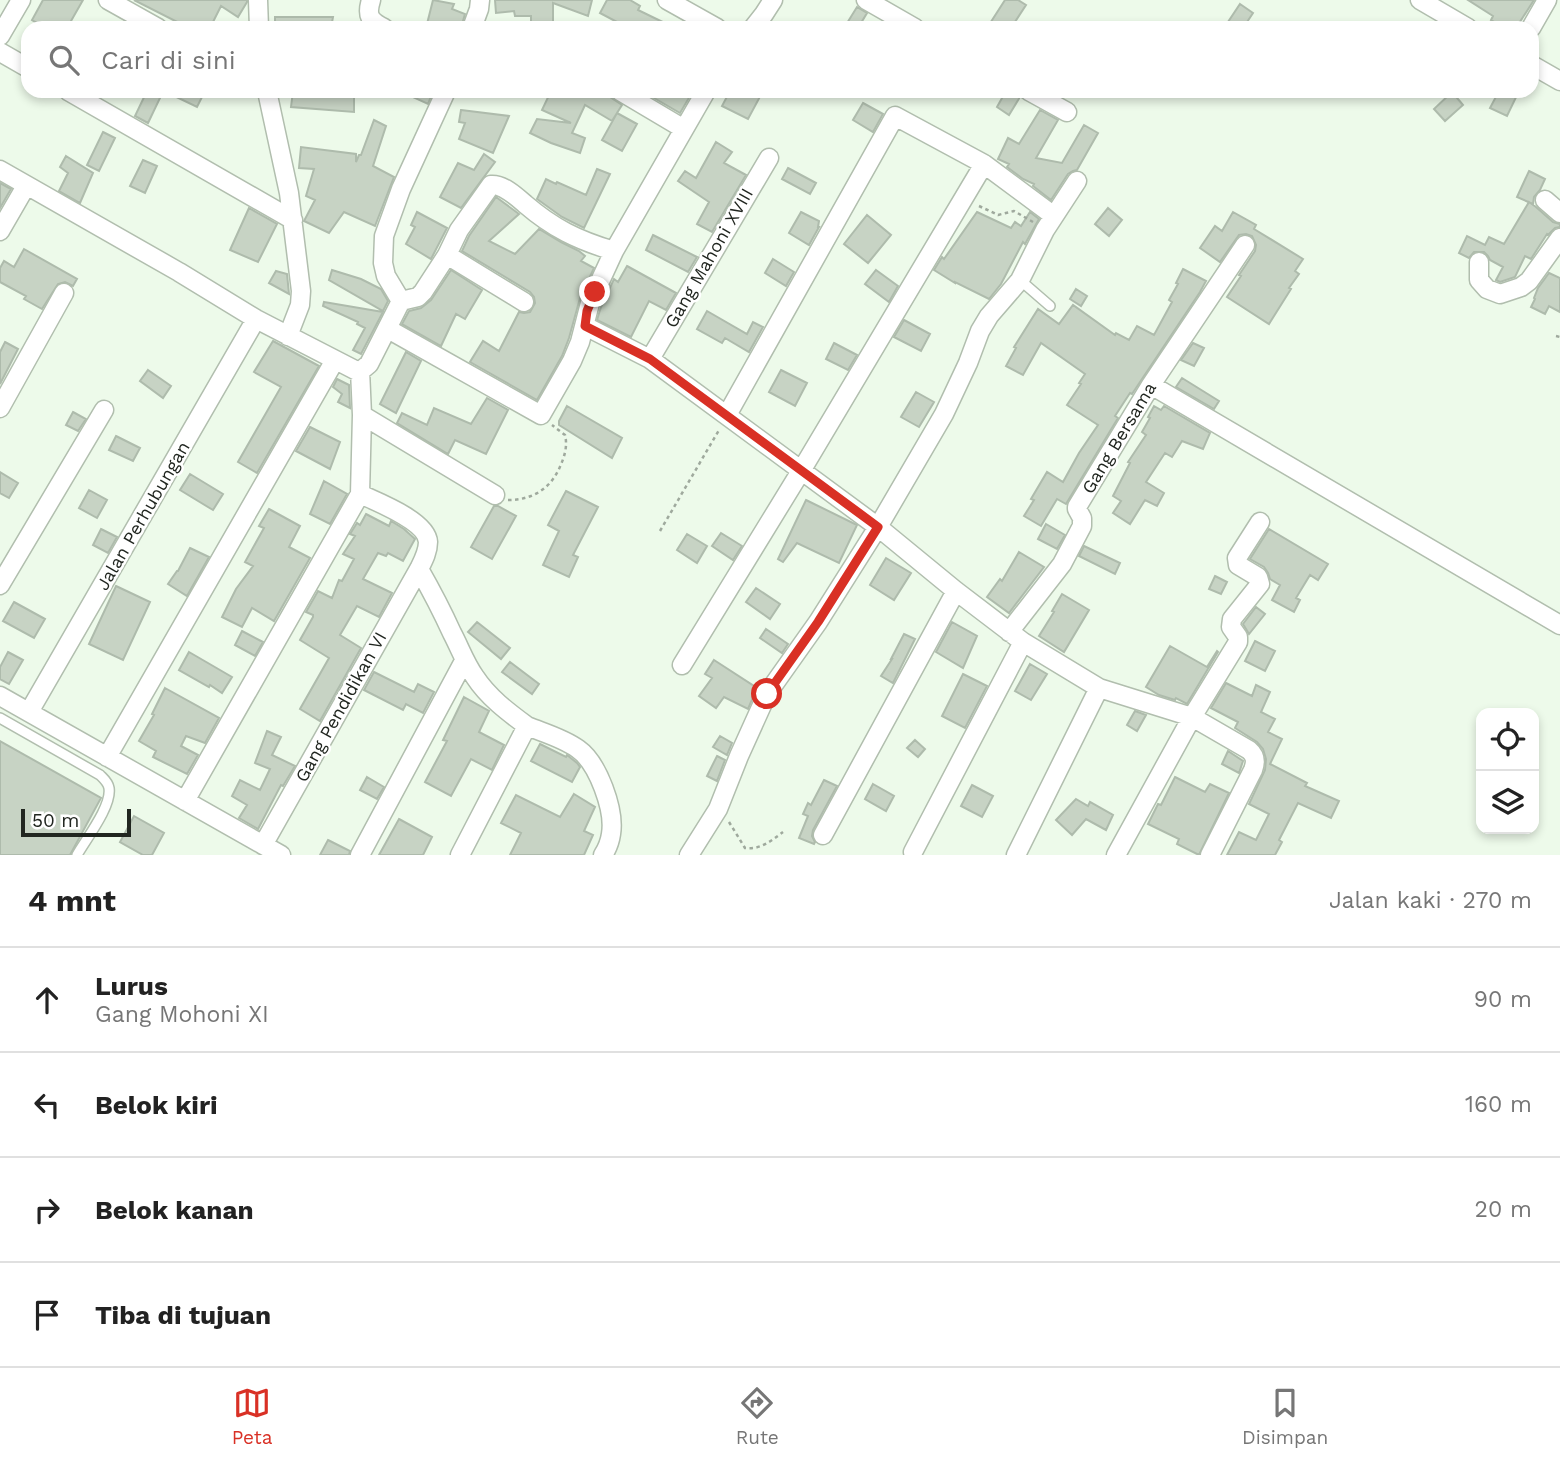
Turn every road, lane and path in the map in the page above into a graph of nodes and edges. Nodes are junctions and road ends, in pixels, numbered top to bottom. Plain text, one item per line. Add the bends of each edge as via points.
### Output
1 (21, 0) edge
2 (108, 0) edge
3 (258, 0) edge
4 (371, 0) edge
5 (480, 0) edge
6 (667, 0) edge
7 (773, 0) edge
8 (866, 0) edge
9 (1547, 0) edge
10 (1425, 1) edge
11 (146, 21) edge
12 (259, 21) edge
13 (374, 21) edge
14 (475, 21) edge
15 (704, 21) edge
16 (758, 21) edge
17 (903, 21) edge
18 (1457, 21) edge
19 (1535, 21) edge
20 (0, 36) edge
21 (0, 52) edge
22 (21, 64) edge
23 (1539, 69) edge
24 (1560, 82) edge
25 (80, 98) edge
26 (269, 98) edge
27 (443, 98) edge
28 (632, 98) edge
29 (702, 98) edge
30 (1042, 98) edge
31 (1067, 112) dead end
32 (684, 129) junction
33 (769, 158) dead end
34 (984, 164) junction
35 (0, 170) edge
36 (1077, 181) dead end
37 (26, 186) junction
38 (963, 199) junction
39 (1545, 200) dead end
40 (1560, 213) edge
41 (293, 220) junction
42 (1050, 223) junction
43 (0, 231) edge
44 (1560, 238) edge
45 (1245, 245) dead end
46 (614, 251) junction
47 (447, 255) junction
48 (1479, 262) dead end
49 (1020, 279) junction
50 (64, 293) dead end
51 (401, 301) junction
52 (524, 302) dead end
53 (1050, 306) dead end
54 (256, 319) junction
55 (585, 326) junction
56 (388, 329) junction
57 (288, 336) junction
58 (650, 359) junction
59 (335, 360) junction
60 (360, 370) junction
61 (1151, 385) junction
62 (0, 408) edge
63 (104, 410) dead end
64 (362, 415) junction
65 (727, 415) junction
66 (565, 435) dead end
67 (801, 471) junction
68 (360, 494) junction
69 (495, 495) joint
70 (1260, 522) dead end
71 (878, 527) junction
72 (660, 531) dead end
73 (419, 569) junction
74 (0, 586) edge
75 (956, 591) junction
76 (1560, 625) edge
77 (1016, 637) junction
78 (464, 661) junction
79 (682, 665) dead end
80 (1100, 688) junction
81 (0, 696) edge
82 (29, 712) junction
83 (0, 718) edge
84 (1192, 718) junction
85 (527, 726) junction
86 (107, 757) junction
87 (185, 801) junction
88 (718, 809) junction
89 (783, 832) dead end
90 (822, 835) dead end
91 (263, 845) junction
92 (913, 852) dead end
93 (77, 855) edge
94 (281, 855) edge
95 (360, 855) edge
96 (460, 855) edge
97 (603, 855) edge
98 (688, 855) edge
99 (1016, 855) edge
100 (1116, 855) edge
101 (1210, 855) edge

1 - 20 street
2 - 11 street
3 - 12 street
4 - 13 street via 368,10
5 - 14 street
6 - 15 street
7 - 16 street
8 - 17 street
9 - 19 street
10 - 18 street
21 - 22 street
23 - 24 street
25 - 41 street
26 - 41 street
27 - 51 street via 384,236 386,276
28 - 32 street
29 - 32 street
30 - 31 street
32 - 46 street
33 - 58 street, Gang Mahoni XVIII
34 - 38 street
34 - 42 street
34 - 65 street via 895,116
35 - 37 street
36 - 42 street
37 - 43 street
37 - 54 street
38 - 42 path via 998,215 1014,211
38 - 67 street
39 - 40 street
41 - 57 street via 301,291
42 - 49 street
44 - 48 street via 1529,281 1500,295 1479,280
45 - 61 street, Gang Bersama
46 - 47 street via 551,225 515,195 493,184 459,230
46 - 55 street via 590,303
47 - 51 street via 424,292
47 - 52 street
49 - 53 lane
49 - 71 street via 980,331 944,414
50 - 62 street
51 - 56 street
54 - 57 street
54 - 82 street, Jalan Perhubungan
55 - 56 street via 572,361 541,415
55 - 58 street
56 - 60 street via 369,364
57 - 59 street
58 - 65 street
59 - 60 street
59 - 86 street
60 - 64 street
61 - 76 street
61 - 77 street, Gang Bersama via 1077,507 1082,527
63 - 74 street
64 - 68 street
64 - 69 street
65 - 67 street
65 - 72 path
66 - 69 path via 562,462 548,486 519,500
67 - 71 street
67 - 79 street
68 - 73 street, Gang Pendidikan VI via 410,519 425,532 427,549
68 - 87 street
70 - 84 street via 1236,562 1258,577 1259,587 1232,619 1238,642
71 - 75 street
71 - 88 street via 767,694
73 - 78 street
73 - 91 street, Gang Pendidikan VI
75 - 77 street
75 - 90 street
77 - 80 street
77 - 92 street, Gang Bersama
78 - 85 street via 485,691
78 - 95 street
80 - 84 street
80 - 99 street
81 - 82 street
82 - 86 street
83 - 93 lane via 106,780 110,792 106,806
84 - 100 street
84 - 101 street via 1255,757 1253,770
85 - 96 street
85 - 97 street via 561,739 590,761 602,783 611,817 611,834
86 - 87 street
87 - 91 street
88 - 89 path via 745,848 754,849
88 - 98 street
91 - 94 street

